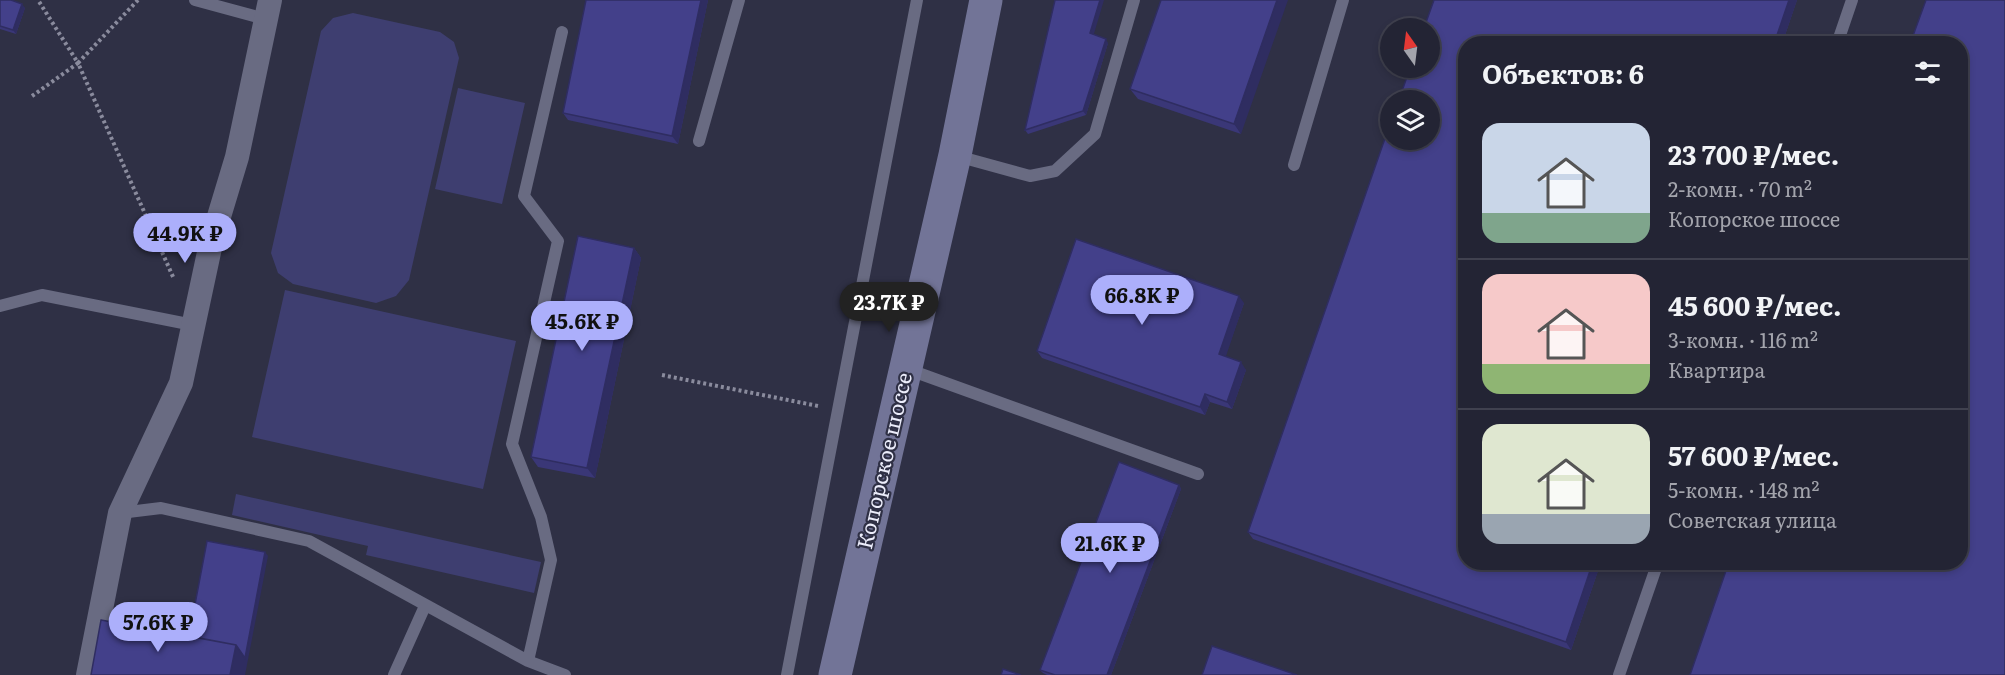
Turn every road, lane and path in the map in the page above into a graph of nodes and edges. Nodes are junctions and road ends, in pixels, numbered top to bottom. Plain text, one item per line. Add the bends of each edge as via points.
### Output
1 (39, 0) edge
2 (138, 0) edge
3 (195, 0) edge
4 (739, 0) edge
5 (917, 0) edge
6 (986, 0) edge
7 (1134, 0) edge
8 (1343, 0) edge
9 (1852, 0) edge
10 (267, 9) edge
11 (562, 32) dead end
12 (1840, 36) edge
13 (78, 63) junction
14 (32, 96) dead end
15 (699, 141) dead end
16 (955, 155) junction
17 (1294, 165) dead end
18 (0, 306) edge
19 (193, 325) junction
20 (907, 369) junction
21 (662, 375) dead end
22 (837, 410) junction
23 (1198, 474) dead end
24 (120, 513) junction
25 (1655, 570) edge
26 (425, 606) junction
27 (528, 661) junction
28 (88, 675) edge
29 (394, 675) edge
30 (565, 675) edge
31 (787, 675) edge
32 (835, 675) edge
33 (1619, 675) edge

1 - 13 path
2 - 13 path
3 - 10 lane
4 - 15 lane
5 - 22 lane
6 - 16 main road, Копорское шоссе
7 - 16 lane via 1095,134 1055,171 1030,176
8 - 17 lane
9 - 12 lane
10 - 19 street via 237,157 211,243
11 - 27 lane via 524,196 558,241 512,444 542,517 551,560
13 - 14 path
13 - 19 path
16 - 20 main road, Копорское шоссе
18 - 19 lane via 42,295
19 - 24 street via 181,383
20 - 23 lane
20 - 32 main road, Копорское шоссе
21 - 22 path
22 - 31 lane
24 - 26 lane via 161,508 309,541
24 - 28 street
25 - 33 lane
26 - 27 lane
26 - 29 lane
27 - 30 lane

